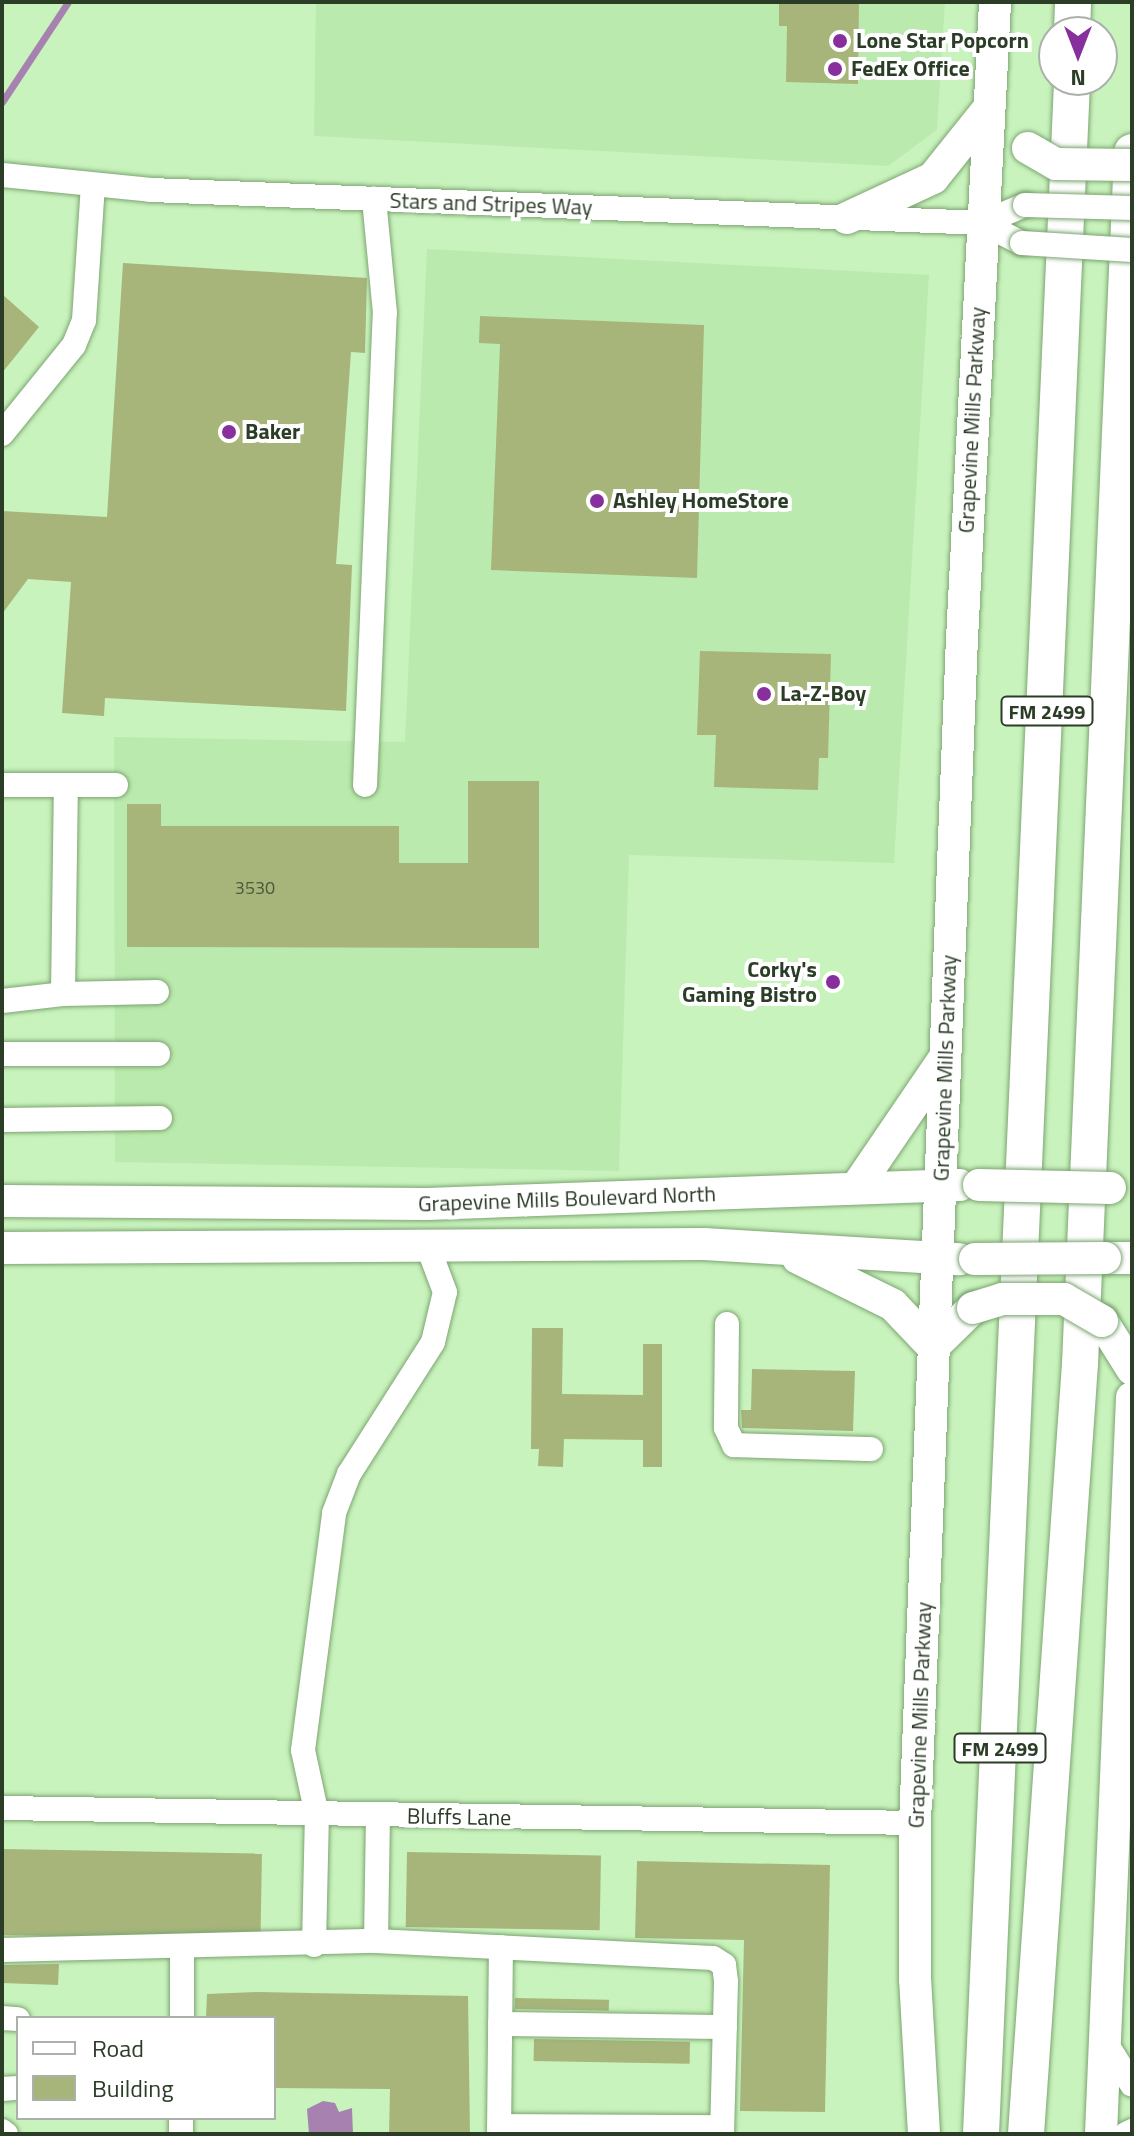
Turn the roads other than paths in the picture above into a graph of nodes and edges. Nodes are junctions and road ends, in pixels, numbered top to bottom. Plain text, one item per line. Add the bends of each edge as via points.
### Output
1 (995, 2) edge
2 (1071, 96) edge
3 (991, 106) junction
4 (1132, 152) edge
5 (1132, 165) edge
6 (2, 175) edge
7 (93, 186) junction
8 (374, 199) junction
9 (1132, 208) edge
10 (847, 218) junction
11 (982, 223) junction
12 (1132, 250) edge
13 (2, 434) edge
14 (2, 785) edge
15 (66, 785) junction
16 (116, 785) dead end
17 (365, 785) dead end
18 (157, 992) dead end
19 (63, 994) junction
20 (2, 1001) edge
21 (2, 1054) edge
22 (158, 1054) dead end
23 (946, 1057) junction
24 (160, 1118) dead end
25 (2, 1120) edge
26 (858, 1185) junction
27 (941, 1185) junction
28 (1121, 1188) edge
29 (2, 1201) edge
30 (427, 1204) junction
31 (428, 1247) junction
32 (2, 1248) edge
33 (777, 1249) junction
34 (1119, 1258) edge
35 (940, 1259) junction
36 (727, 1324) dead end
37 (933, 1347) junction
38 (1132, 1369) edge
39 (1132, 1398) edge
40 (871, 1449) dead end
41 (1129, 1503) edge
42 (2, 1808) edge
43 (317, 1815) junction
44 (378, 1816) junction
45 (1123, 1818) edge
46 (915, 1823) junction
47 (376, 1941) junction
48 (314, 1945) junction
49 (501, 1947) junction
50 (182, 1949) junction
51 (2, 1950) edge
52 (182, 2016) edge
53 (500, 2024) junction
54 (725, 2027) junction
55 (1106, 2043) junction
56 (1132, 2085) edge
57 (500, 2130) edge
58 (722, 2130) edge
59 (1132, 2131) edge
60 (924, 2134) edge
61 (981, 2134) edge
62 (1026, 2134) edge
63 (1101, 2134) edge
64 (1126, 2134) edge

1 - 3 main road, Grapevine Mills Parkway
2 - 61 highway, FM 2499
3 - 5 main road, bridge via 1028,148 1056,164
3 - 10 main road via 933,178
3 - 11 main road, Grapevine Mills Parkway
4 - 62 highway, FM 2499 via 1080,1364
6 - 7 street, Stars and Stripes Way
7 - 8 street, Stars and Stripes Way
7 - 13 street via 84,320 74,345
8 - 10 street, Stars and Stripes Way
8 - 17 street via 385,313
9 - 11 street, Stars and Stripes Way, bridge via 1025,205
10 - 11 street, Stars and Stripes Way
11 - 12 street, Stars and Stripes Way, bridge via 1022,243
11 - 23 main road, Grapevine Mills Parkway
14 - 15 street
15 - 16 street
15 - 19 street
18 - 19 street
19 - 20 street
21 - 22 street
23 - 26 main road
23 - 27 main road, Grapevine Mills Parkway
24 - 25 street
26 - 27 main road, Grapevine Mills Boulevard North
26 - 30 main road, Grapevine Mills Boulevard North
27 - 28 main road, Grapevine Mills Boulevard North, bridge
27 - 35 main road, Grapevine Mills Parkway
29 - 30 main road, Grapevine Mills Boulevard North
30 - 31 main road
31 - 32 main road, Grapevine Mills Boulevard North
31 - 33 main road, Grapevine Mills Boulevard North
31 - 43 street via 445,1292 433,1342 349,1474 334,1513 303,1750
33 - 35 main road, Grapevine Mills Boulevard North
33 - 37 main road via 893,1305
34 - 35 main road, Grapevine Mills Boulevard North, bridge
35 - 37 main road, Grapevine Mills Parkway
36 - 40 street via 726,1428 734,1445
37 - 38 main road, bridge via 973,1308 1002,1299 1064,1299 1102,1321
37 - 46 main road, Grapevine Mills Parkway
39 - 41 main road
41 - 45 main road
42 - 43 street, Bluffs Lane
43 - 44 street, Bluffs Lane
43 - 48 street
44 - 46 street, Bluffs Lane
44 - 47 street
45 - 55 main road
46 - 60 main road, Grapevine Mills Parkway via 915,1979
47 - 48 street
47 - 49 street
48 - 50 street
49 - 53 street
49 - 54 street via 713,1958 724,1965
50 - 51 street
50 - 52 street
53 - 54 street
53 - 57 street
54 - 58 street
55 - 56 street
55 - 63 main road
57 - 58 street
59 - 64 street

